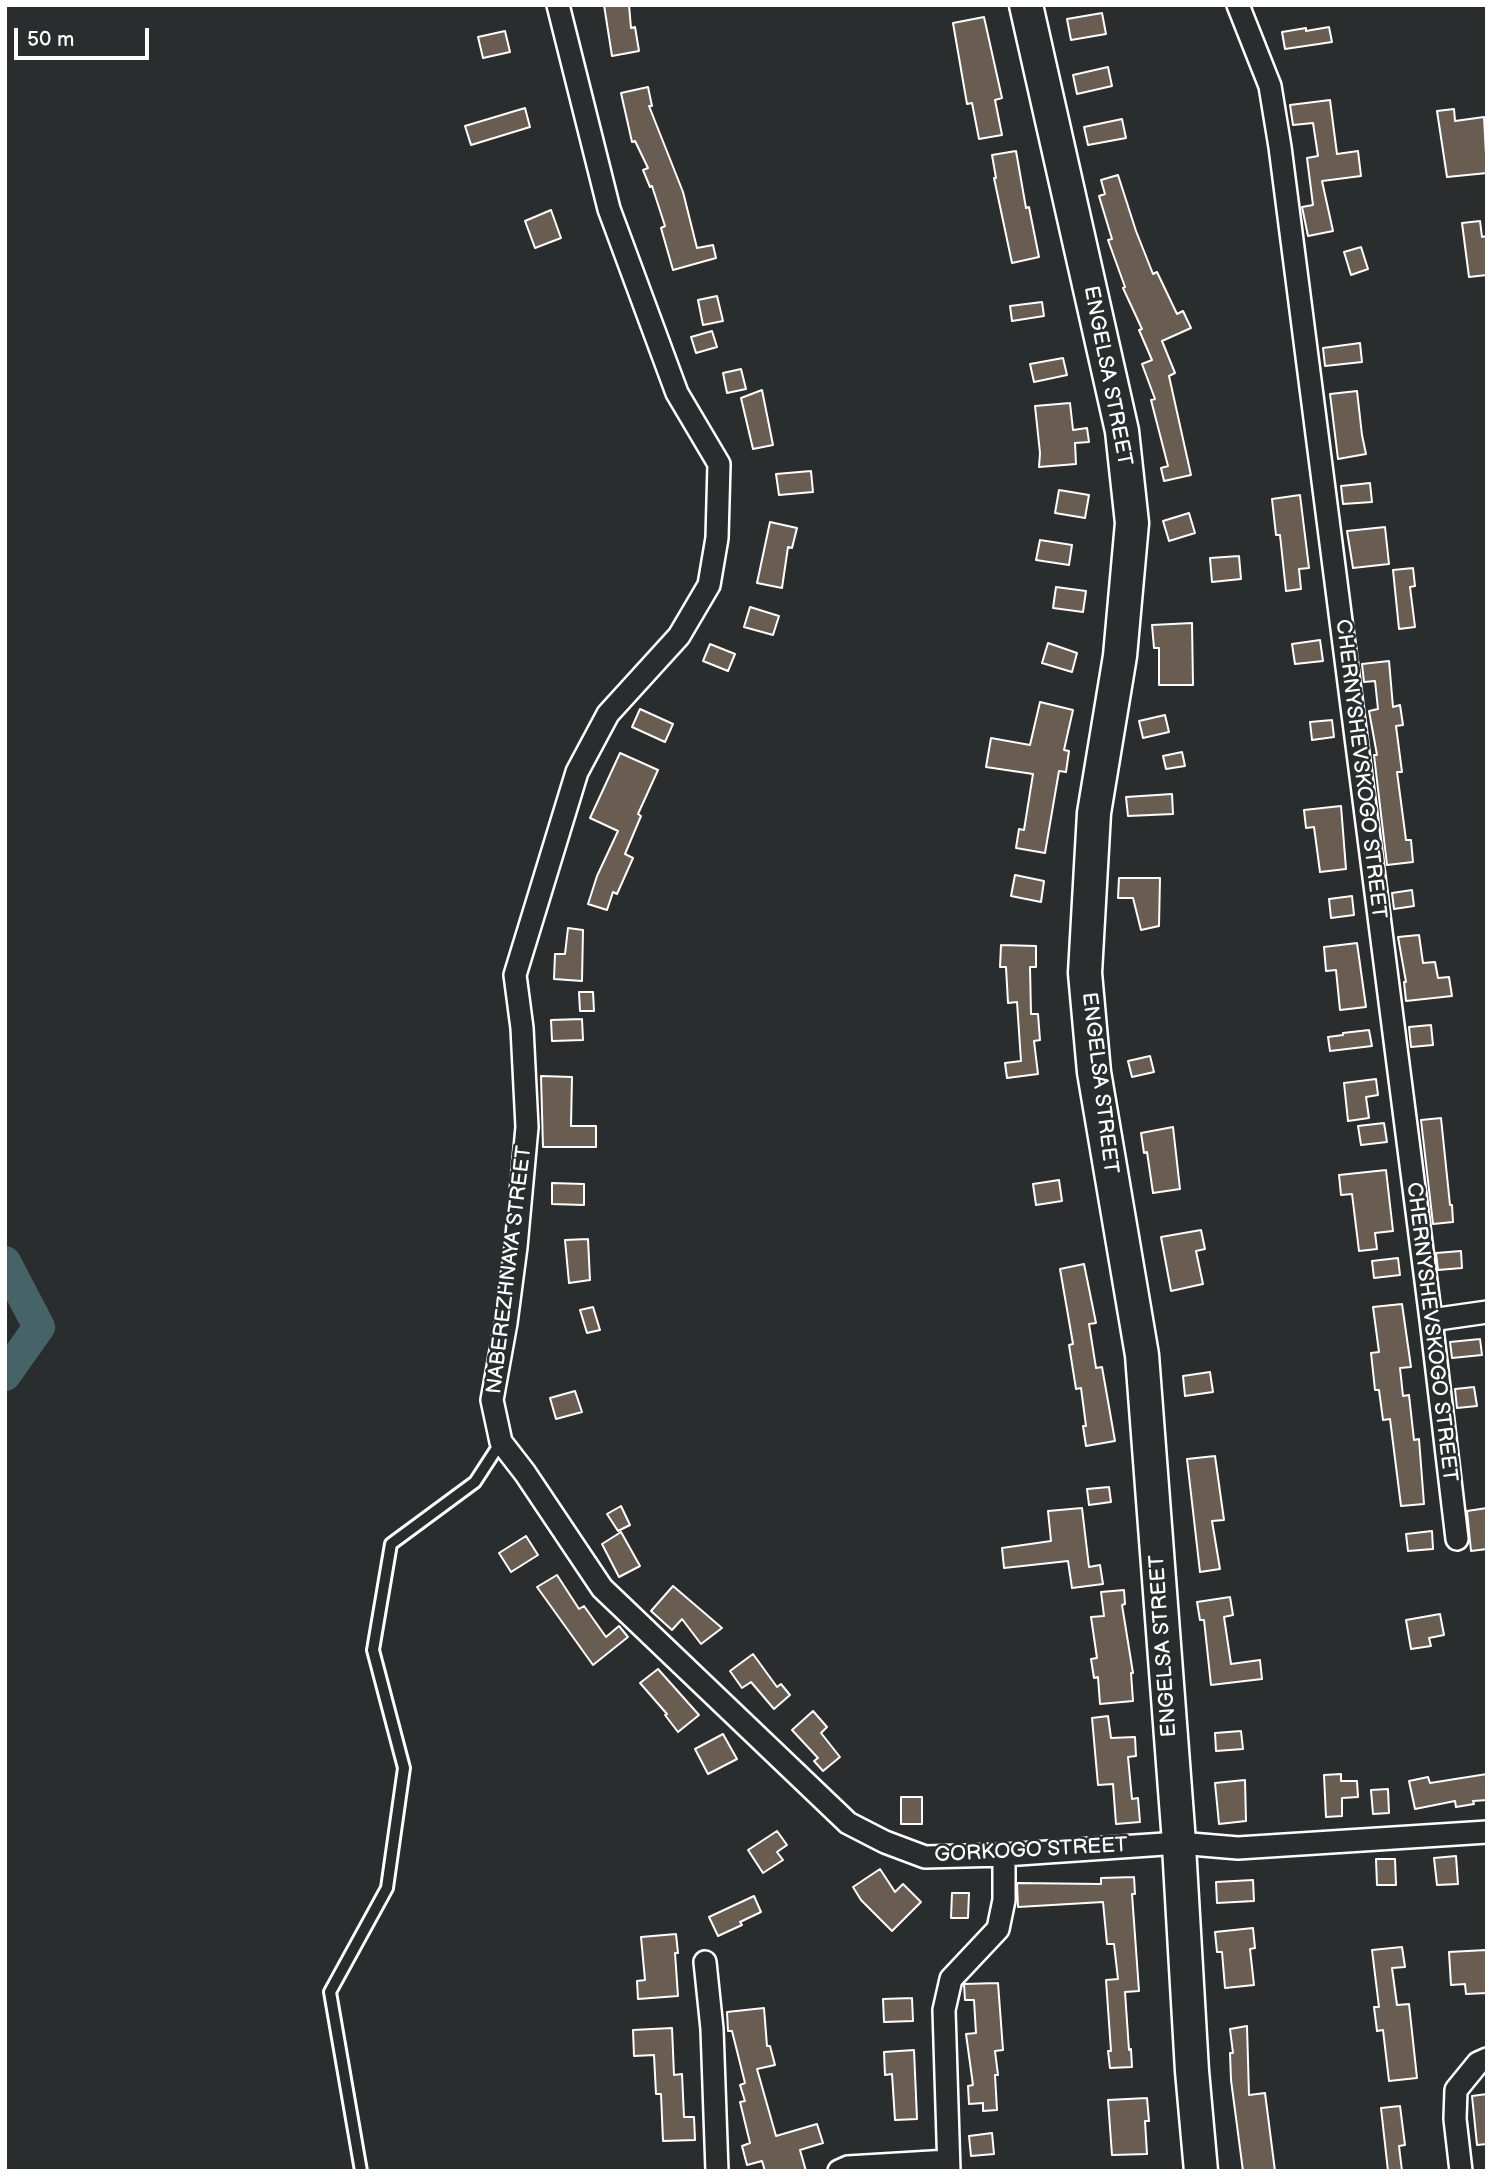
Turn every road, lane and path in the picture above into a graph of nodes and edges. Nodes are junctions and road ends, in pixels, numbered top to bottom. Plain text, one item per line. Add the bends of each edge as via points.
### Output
1 (558, 5) edge
2 (1026, 5) edge
3 (1238, 5) edge
4 (1487, 1311) edge
5 (1431, 1320) junction
6 (501, 1442) junction
7 (1457, 1539) dead end
8 (1487, 1832) edge
9 (1179, 1843) junction
10 (1004, 1855) junction
11 (705, 1962) dead end
12 (1487, 2059) edge
13 (948, 2166) edge
14 (361, 2171) edge
15 (717, 2171) edge
16 (839, 2171) edge
17 (1200, 2171) edge
18 (1461, 2171) edge

1 - 6 street, NABEREZHNAYA STREET via 609,209 677,393 719,464 718,538 709,585 679,636 607,714 577,772 515,975 527,1127 515,1259 492,1400
2 - 9 street, ENGELSA STREET via 1122,431 1132,523 1121,656 1094,813 1085,973 1094,1072 1142,1355
3 - 5 street, CHERNYSHEVSKOGO STREET via 1270,86 1280,147
4 - 5 street
5 - 7 street, CHERNYSHEVSKOGO STREET
6 - 10 street, GORKOGO STREET via 602,1588 848,1823 925,1857
6 - 14 lane via 475,1482 391,1544 373,1650 404,1768 387,1888 330,1992
8 - 9 street, GORKOGO STREET via 1238,1848
9 - 10 street, GORKOGO STREET
9 - 17 street, ENGELSA STREET
10 - 13 street via 1004,1900 998,1929 951,1979 944,2010
11 - 15 street
12 - 18 street via 1455,2090
13 - 16 street via 848,2167

